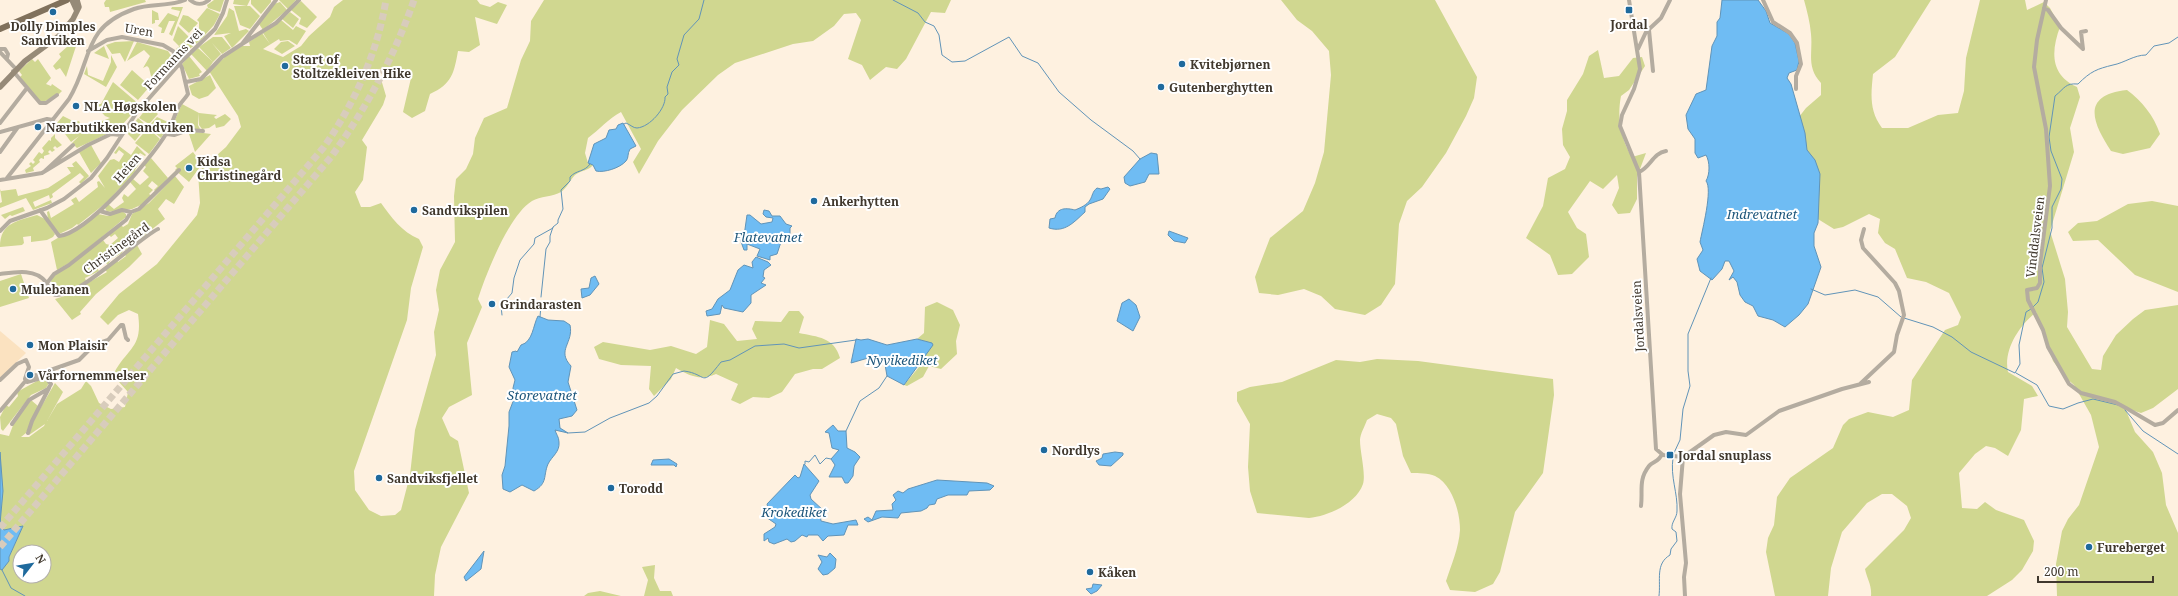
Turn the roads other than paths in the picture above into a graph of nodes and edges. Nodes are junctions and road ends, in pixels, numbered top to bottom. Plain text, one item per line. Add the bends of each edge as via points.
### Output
1 (58, 0) edge
2 (66, 0) edge
3 (72, 0) edge
4 (77, 0) edge
5 (82, 0) edge
6 (185, 0) edge
7 (190, 0) edge
8 (209, 0) edge
9 (226, 0) edge
10 (276, 0) edge
11 (299, 0) edge
12 (1629, 0) edge
13 (1670, 0) edge
14 (1763, 0) edge
15 (2046, 0) edge
16 (2044, 8) junction
17 (78, 9) junction
18 (28, 16) junction
19 (0, 29) edge
20 (1649, 30) junction
21 (2086, 31) dead end
22 (242, 44) junction
23 (1638, 50) junction
24 (0, 51) edge
25 (88, 51) junction
26 (3, 58) edge
27 (180, 64) junction
28 (14, 70) junction
29 (1652, 71) dead end
30 (186, 82) junction
31 (0, 87) edge
32 (27, 88) junction
33 (1796, 89) dead end
34 (57, 95) dead end
35 (53, 120) junction
36 (0, 123) edge
37 (18, 127) junction
38 (203, 131) dead end
39 (0, 132) edge
40 (167, 134) junction
41 (121, 135) junction
42 (73, 146) dead end
43 (1666, 151) dead end
44 (0, 152) edge
45 (179, 170) dead end
46 (45, 171) junction
47 (1639, 172) junction
48 (7, 178) junction
49 (0, 180) edge
50 (40, 210) junction
51 (100, 211) junction
52 (130, 212) junction
53 (158, 229) dead end
54 (1864, 229) dead end
55 (0, 231) edge
56 (0, 274) edge
57 (47, 283) junction
58 (128, 340) dead end
59 (0, 380) edge
60 (26, 381) junction
61 (1869, 382) dead end
62 (1860, 384) junction
63 (49, 388) junction
64 (0, 410) edge
65 (2178, 410) edge
66 (12, 424) dead end
67 (28, 433) dead end
68 (1662, 454) junction
69 (1683, 457) junction
70 (1641, 506) dead end
71 (1685, 596) edge

1 - 18 main road
2 - 18 main road
3 - 17 main road
4 - 17 main road
5 - 17 main road
6 - 25 street via 144,6 124,13 100,30
7 - 8 street via 202,4
9 - 27 street, Formanns vei via 218,23
10 - 22 street
11 - 22 street via 276,23
12 - 23 street, Jordalsveien
13 - 20 street, Jordalsveien via 1661,18
14 - 33 street via 1773,22 1790,32 1797,43 1801,64 1796,76
15 - 16 street, Vinddalsveien
16 - 21 street via 2083,49 2081,32
16 - 65 street, Vinddalsveien via 2034,67 2046,129 2050,195 2042,246 2040,283 2036,288 2028,289 2026,292 2048,347 2069,384 2077,391 2114,402 2155,425 2163,423
17 - 28 main road via 59,36
18 - 19 main road
20 - 23 street, Jordalsveien
20 - 29 street
22 - 30 street via 222,57 201,79
23 - 47 street, Jordalsveien via 1638,80 1622,115 1620,126
24 - 26 street
25 - 27 street, Uren via 112,39 130,37 168,47
25 - 35 street via 76,86
26 - 28 street
27 - 30 street, Heien
27 - 41 street, Formanns vei via 137,112
28 - 31 main road
28 - 32 street
30 - 40 street, Heien via 188,94 179,106
32 - 34 street via 41,104
32 - 36 street
35 - 37 street via 47,119
35 - 48 street
37 - 39 street
37 - 44 street
38 - 40 street via 188,130 174,135
40 - 51 street, Heien via 133,177
41 - 46 street via 110,134 88,144
41 - 50 street, Formanns vei via 91,178 64,199
42 - 46 street
43 - 47 street via 1656,155 1646,168
45 - 52 street via 149,201
46 - 48 street via 29,176
47 - 68 street, Jordalsveien via 1655,445
48 - 49 street
50 - 51 street, Heien via 59,236
50 - 55 street, Formanns vei via 10,221
51 - 52 street via 106,214 122,210
52 - 57 street, Christinegård via 126,220 69,266 54,274
53 - 57 street, Christinegård via 68,294 56,295
54 - 62 street via 1861,240 1863,248 1895,283 1899,291 1903,317 1894,352
56 - 57 street, Christinegård via 26,272
58 - 60 street via 121,325 108,340 94,345 79,360
59 - 60 street via 17,364 26,360 29,367
60 - 63 street via 45,377 51,382
60 - 64 street
61 - 62 street
62 - 69 street via 1779,411 1746,435 1726,432 1714,435
63 - 66 street via 32,397
63 - 67 street
68 - 69 street
68 - 70 street via 1642,477
69 - 71 street via 1680,494 1686,564

